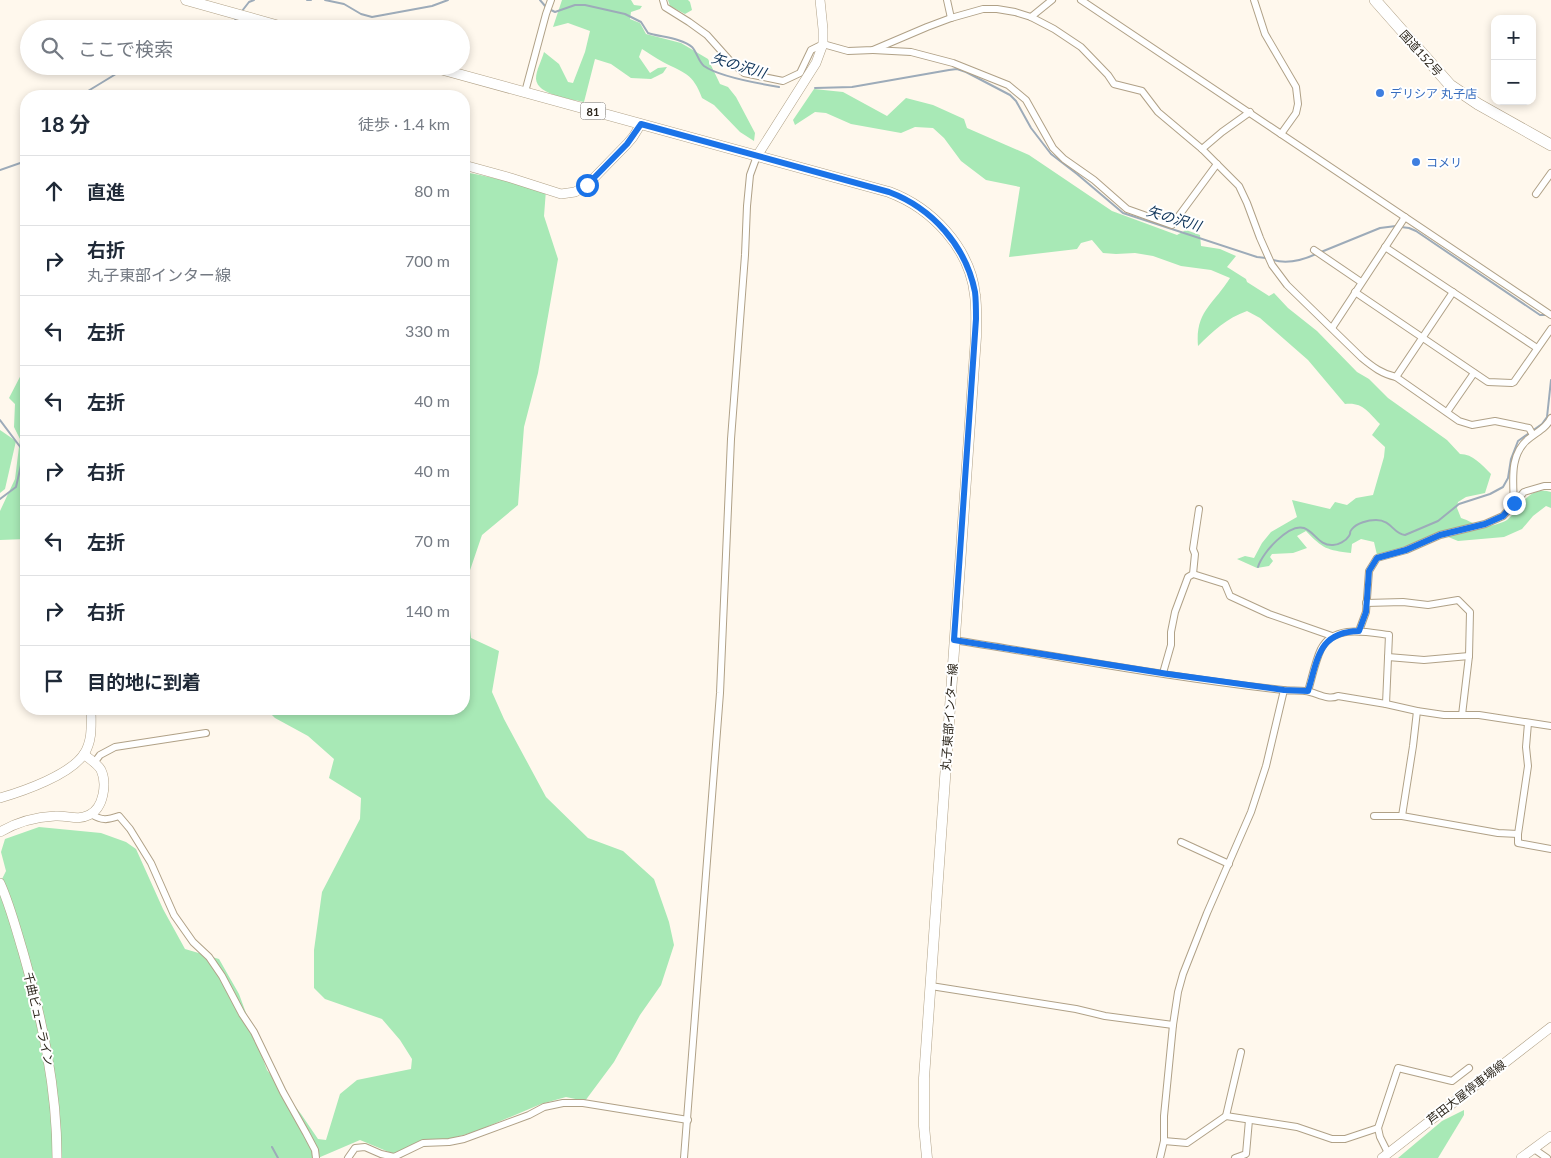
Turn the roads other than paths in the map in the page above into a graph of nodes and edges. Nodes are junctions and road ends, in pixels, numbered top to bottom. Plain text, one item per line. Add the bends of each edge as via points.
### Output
1 (186, 0) edge
2 (551, 0) edge
3 (664, 0) edge
4 (820, 0) edge
5 (947, 0) edge
6 (1052, 0) edge
7 (1081, 0) edge
8 (1254, 0) edge
9 (1375, 0) edge
10 (1031, 17) junction
11 (951, 18) junction
12 (258, 20) edge
13 (823, 44) junction
14 (874, 50) junction
15 (462, 75) edge
16 (525, 92) junction
17 (1250, 112) junction
18 (641, 124) junction
19 (1281, 134) junction
20 (1551, 145) edge
21 (1202, 149) junction
22 (758, 156) junction
23 (1217, 164) junction
24 (470, 167) edge
25 (1551, 173) edge
26 (1536, 194) dead end
27 (1405, 217) junction
28 (1385, 247) junction
29 (1317, 252) dead end
30 (1361, 282) junction
31 (1355, 292) junction
32 (1453, 292) junction
33 (1549, 314) edge
34 (1332, 328) junction
35 (1551, 329) edge
36 (1424, 337) junction
37 (1537, 348) junction
38 (1474, 373) junction
39 (1396, 377) junction
40 (1447, 412) junction
41 (1551, 418) edge
42 (1532, 433) junction
43 (1551, 486) edge
44 (1514, 503) junction
45 (1199, 509) dead end
46 (1193, 574) junction
47 (1366, 603) junction
48 (1359, 631) junction
49 (1332, 636) junction
50 (954, 640) junction
51 (1468, 656) junction
52 (1388, 657) junction
53 (1163, 673) junction
54 (1284, 690) junction
55 (1308, 691) junction
56 (1386, 704) junction
57 (1417, 711) junction
58 (91, 715) edge
59 (1462, 715) junction
60 (1528, 722) junction
61 (1551, 726) edge
62 (206, 732) dead end
63 (84, 754) junction
64 (94, 763) junction
65 (0, 798) edge
66 (92, 814) junction
67 (1374, 816) dead end
68 (1402, 816) junction
69 (0, 832) edge
70 (1518, 834) junction
71 (1182, 842) dead end
72 (1551, 849) edge
73 (1229, 864) junction
74 (0, 883) edge
75 (931, 986) junction
76 (1173, 1025) junction
77 (1551, 1027) edge
78 (1240, 1052) dead end
79 (1469, 1068) dead end
80 (1226, 1116) junction
81 (688, 1120) junction
82 (1250, 1120) junction
83 (1378, 1128) junction
84 (1551, 1136) edge
85 (1164, 1141) junction
86 (1534, 1148) junction
87 (1385, 1156) edge
88 (57, 1158) edge
89 (316, 1158) edge
90 (348, 1158) edge
91 (684, 1158) edge
92 (927, 1158) edge
93 (1160, 1158) edge
94 (1236, 1158) edge
95 (1521, 1158) edge
96 (1547, 1158) edge

1 - 12 main road
2 - 16 street
3 - 13 street via 665,7 707,35 744,73 783,81 800,73 811,50
4 - 13 street
5 - 11 street
6 - 10 street
7 - 17 street
8 - 19 street via 1264,34 1296,87 1296,113
9 - 20 highway, 国道152号 via 1450,85
10 - 11 street via 983,9
10 - 21 street via 1081,47 1114,84 1142,91 1158,112
11 - 14 street
13 - 14 street via 848,51
13 - 22 street via 816,63
14 - 23 street via 911,52 953,63 1008,85 1026,100 1053,148 1064,159 1094,180 1127,210 1172,225
15 - 16 main road, 丸子東部インター線 / 81
16 - 18 main road, 丸子東部インター線 / 81
17 - 19 street
17 - 21 street
18 - 22 main road, 丸子東部インター線 / 81
18 - 24 street via 627,144 587,185 575,192 561,194
19 - 27 street
21 - 23 street
22 - 50 main road, 丸子東部インター線 / 81 via 904,198 942,228 968,268 975,293 976,328
22 - 81 street via 750,175 747,206 731,439 720,693
23 - 34 street via 1239,186 1272,264 1287,285
25 - 26 street
27 - 28 street
27 - 33 street
28 - 30 street
28 - 32 street
29 - 30 street
30 - 31 street
31 - 34 street
31 - 36 street
32 - 36 street
32 - 37 street
34 - 39 street via 1375,369
35 - 37 street
36 - 38 street
36 - 39 street
37 - 38 street via 1512,383 1488,382
38 - 40 street
39 - 40 street
40 - 42 street via 1459,421 1472,424 1495,421 1529,428
41 - 42 street via 1546,427
42 - 44 street via 1514,461
43 - 44 street via 1524,492
44 - 47 street via 1503,516 1485,524 1440,535 1377,558 1369,571
45 - 46 street
46 - 49 street via 1225,584 1230,596 1269,614
46 - 53 street via 1188,577 1175,612
47 - 48 street
47 - 51 street via 1428,605 1458,600 1470,612
48 - 49 street
48 - 52 street via 1389,635
49 - 55 street via 1321,648
50 - 53 street
50 - 75 main road, 丸子東部インター線 / 81
51 - 52 street via 1424,660
51 - 59 street
52 - 56 street
53 - 54 street
54 - 55 street
54 - 73 street via 1266,766
55 - 56 street via 1333,698 1338,696
56 - 57 street
57 - 59 street
57 - 68 street
58 - 63 street via 92,732
59 - 60 street
60 - 61 street
60 - 70 street via 1528,766
62 - 64 street via 115,747 100,755
63 - 64 street
63 - 65 street via 69,769 53,778
64 - 66 street via 100,768 105,781 100,804
66 - 69 street via 78,819 58,816 16,823
66 - 89 street via 105,820 119,816 142,847 174,915 222,976 254,1032 315,1150
67 - 68 street
68 - 70 street
70 - 72 street via 1518,843
71 - 73 street
73 - 76 street via 1183,974
74 - 88 street, 千曲ビューライン via 39,1013 53,1089
75 - 76 street
75 - 92 main road, 丸子東部インター線 / 81 via 923,1100
76 - 85 street
77 - 87 street, 芦田大屋停車場線
78 - 80 street
79 - 83 street via 1452,1081 1398,1068
80 - 82 street
80 - 85 street via 1187,1143
81 - 90 street via 563,1103 464,1139 423,1143 394,1156 365,1147 355,1148
81 - 91 street
82 - 83 street via 1297,1127 1332,1139 1344,1139
82 - 94 street via 1246,1154
83 - 87 street
84 - 86 street
85 - 93 street
86 - 95 street
86 - 96 street

